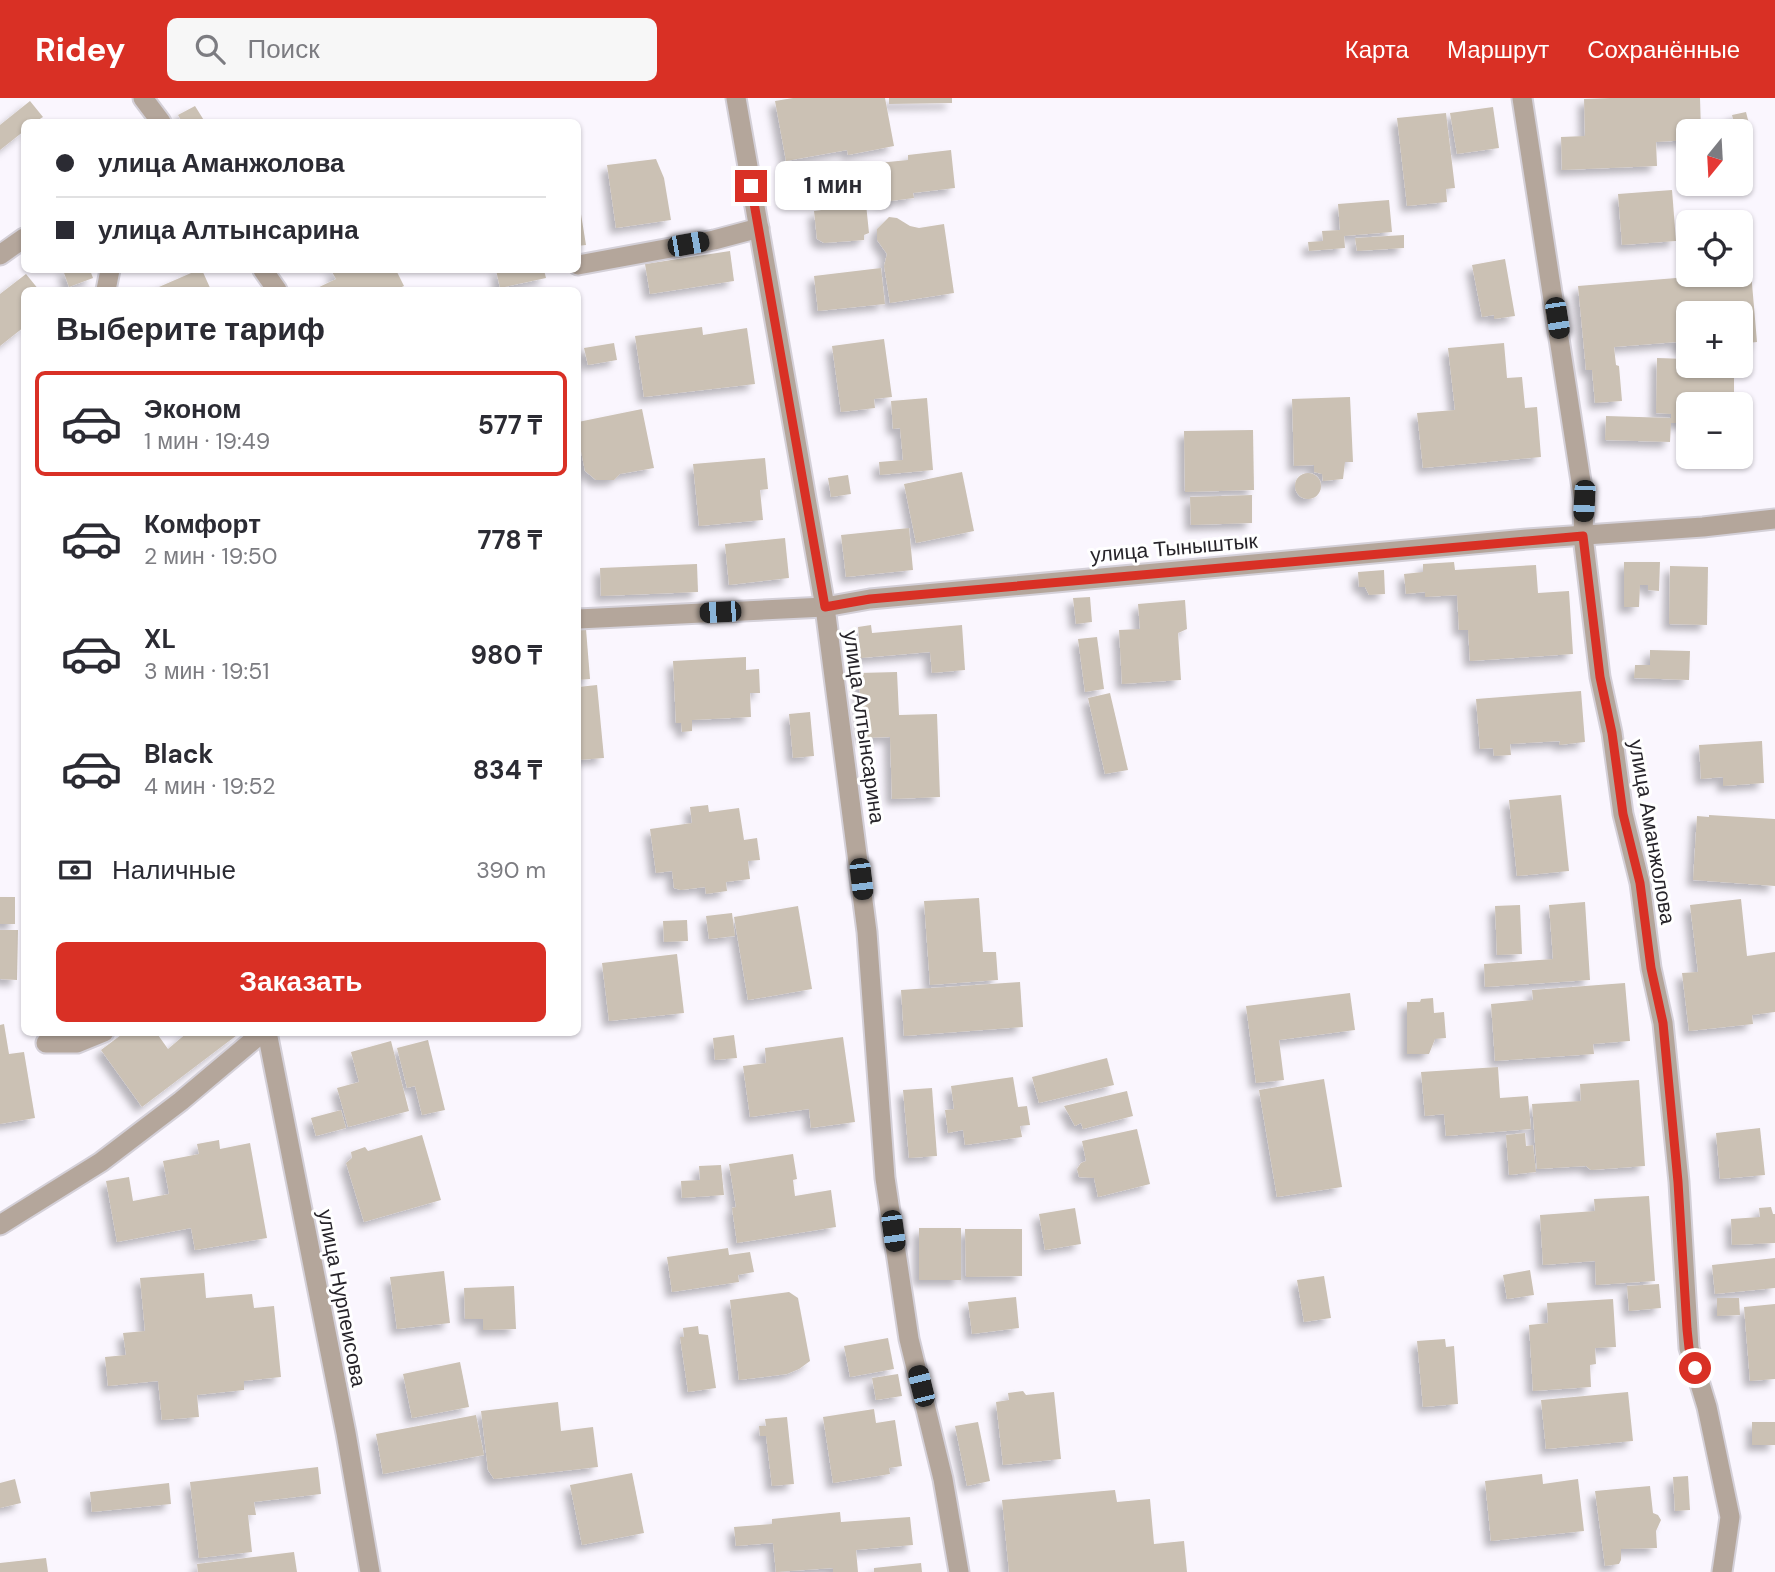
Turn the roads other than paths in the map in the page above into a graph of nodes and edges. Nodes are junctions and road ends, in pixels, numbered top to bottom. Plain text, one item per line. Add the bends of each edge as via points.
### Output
1 (143, 98) edge
2 (736, 98) edge
3 (1522, 98) edge
4 (159, 119) edge
5 (759, 228) junction
6 (21, 240) edge
7 (0, 255) edge
8 (581, 264) edge
9 (1775, 519) edge
10 (1583, 536) junction
11 (825, 607) junction
12 (581, 619) edge
13 (95, 1036) edge
14 (260, 1036) edge
15 (266, 1036) edge
16 (46, 1043) dead end
17 (0, 1225) edge
18 (370, 1572) edge
19 (959, 1572) edge
20 (1722, 1572) edge

1 - 4 street
2 - 5 street, улица Алтынсарина
3 - 10 street, улица Аманжолова via 1584,501
5 - 8 street
5 - 11 street, улица Алтынсарина
6 - 7 street
9 - 10 street, улица Тыныштык
10 - 11 street, улица Тыныштык via 897,596
10 - 20 street, улица Аманжолова via 1600,677 1663,1023 1689,1348 1707,1407 1730,1517
11 - 12 street, улица Тыныштык
11 - 19 street, улица Алтынсарина via 867,932 885,1178 909,1339 943,1479
13 - 16 street via 78,1043
14 - 17 street via 101,1162
15 - 18 street, улица Нурпеисова

